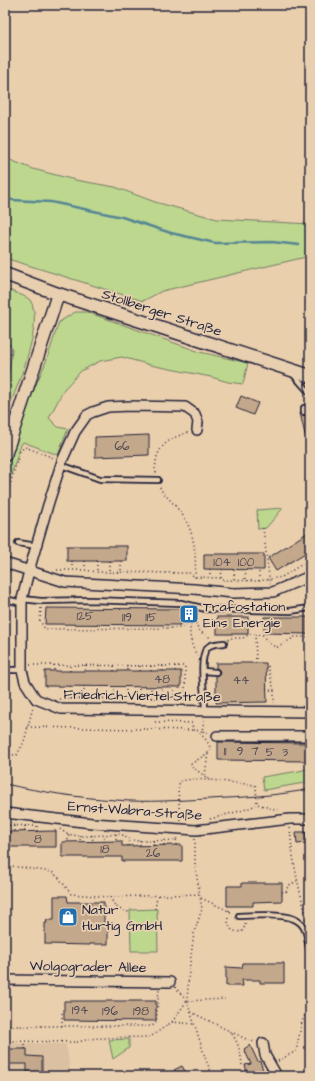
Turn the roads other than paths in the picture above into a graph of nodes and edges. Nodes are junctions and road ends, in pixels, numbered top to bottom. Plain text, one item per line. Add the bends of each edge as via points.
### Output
1 (5, 274) edge
2 (58, 294) junction
3 (289, 369) junction
4 (310, 376) edge
5 (310, 394) edge
6 (310, 407) edge
7 (304, 412) dead end
8 (198, 430) road end
9 (5, 455) edge
10 (62, 463) junction
11 (158, 480) road end
12 (18, 543) dead end
13 (36, 546) junction
14 (5, 563) edge
15 (29, 570) junction
16 (310, 576) edge
17 (5, 599) edge
18 (22, 601) junction
19 (310, 608) edge
20 (224, 643) road end
21 (22, 667) junction
22 (5, 670) edge
23 (203, 672) junction
24 (216, 672) dead end
25 (206, 710) junction
26 (310, 712) edge
27 (216, 736) dead end
28 (310, 736) edge
29 (5, 813) edge
30 (310, 819) edge
31 (239, 916) road end
32 (310, 951) edge
33 (5, 980) edge
34 (170, 982) road end
35 (263, 1042) road end
36 (277, 1076) edge

1 - 2 main road, Stollberger Straße
2 - 3 main road, Stollberger Straße
2 - 9 main road
3 - 4 main road, Stollberger Straße
3 - 5 lane
6 - 7 lane via 304,408
8 - 10 street via 195,414 185,407 108,407 87,415 80,423
10 - 11 lane via 100,479
10 - 13 street
12 - 13 lane
13 - 15 street
14 - 15 street
15 - 16 street via 65,582 234,593 271,592
15 - 18 street
17 - 18 lane
18 - 19 lane via 181,603 206,609
18 - 21 street
20 - 23 lane via 206,648
21 - 22 lane
21 - 25 street, Friedrich-Viertel-Straße via 24,682 40,701 61,709
23 - 24 lane
23 - 25 lane
25 - 26 street, Friedrich-Viertel-Straße
27 - 28 street
29 - 30 street, Ernst-Wabra-Straße via 92,823 196,830
31 - 32 lane via 296,919 305,931
33 - 34 street, Wolgograder Allee
35 - 36 street via 265,1055

